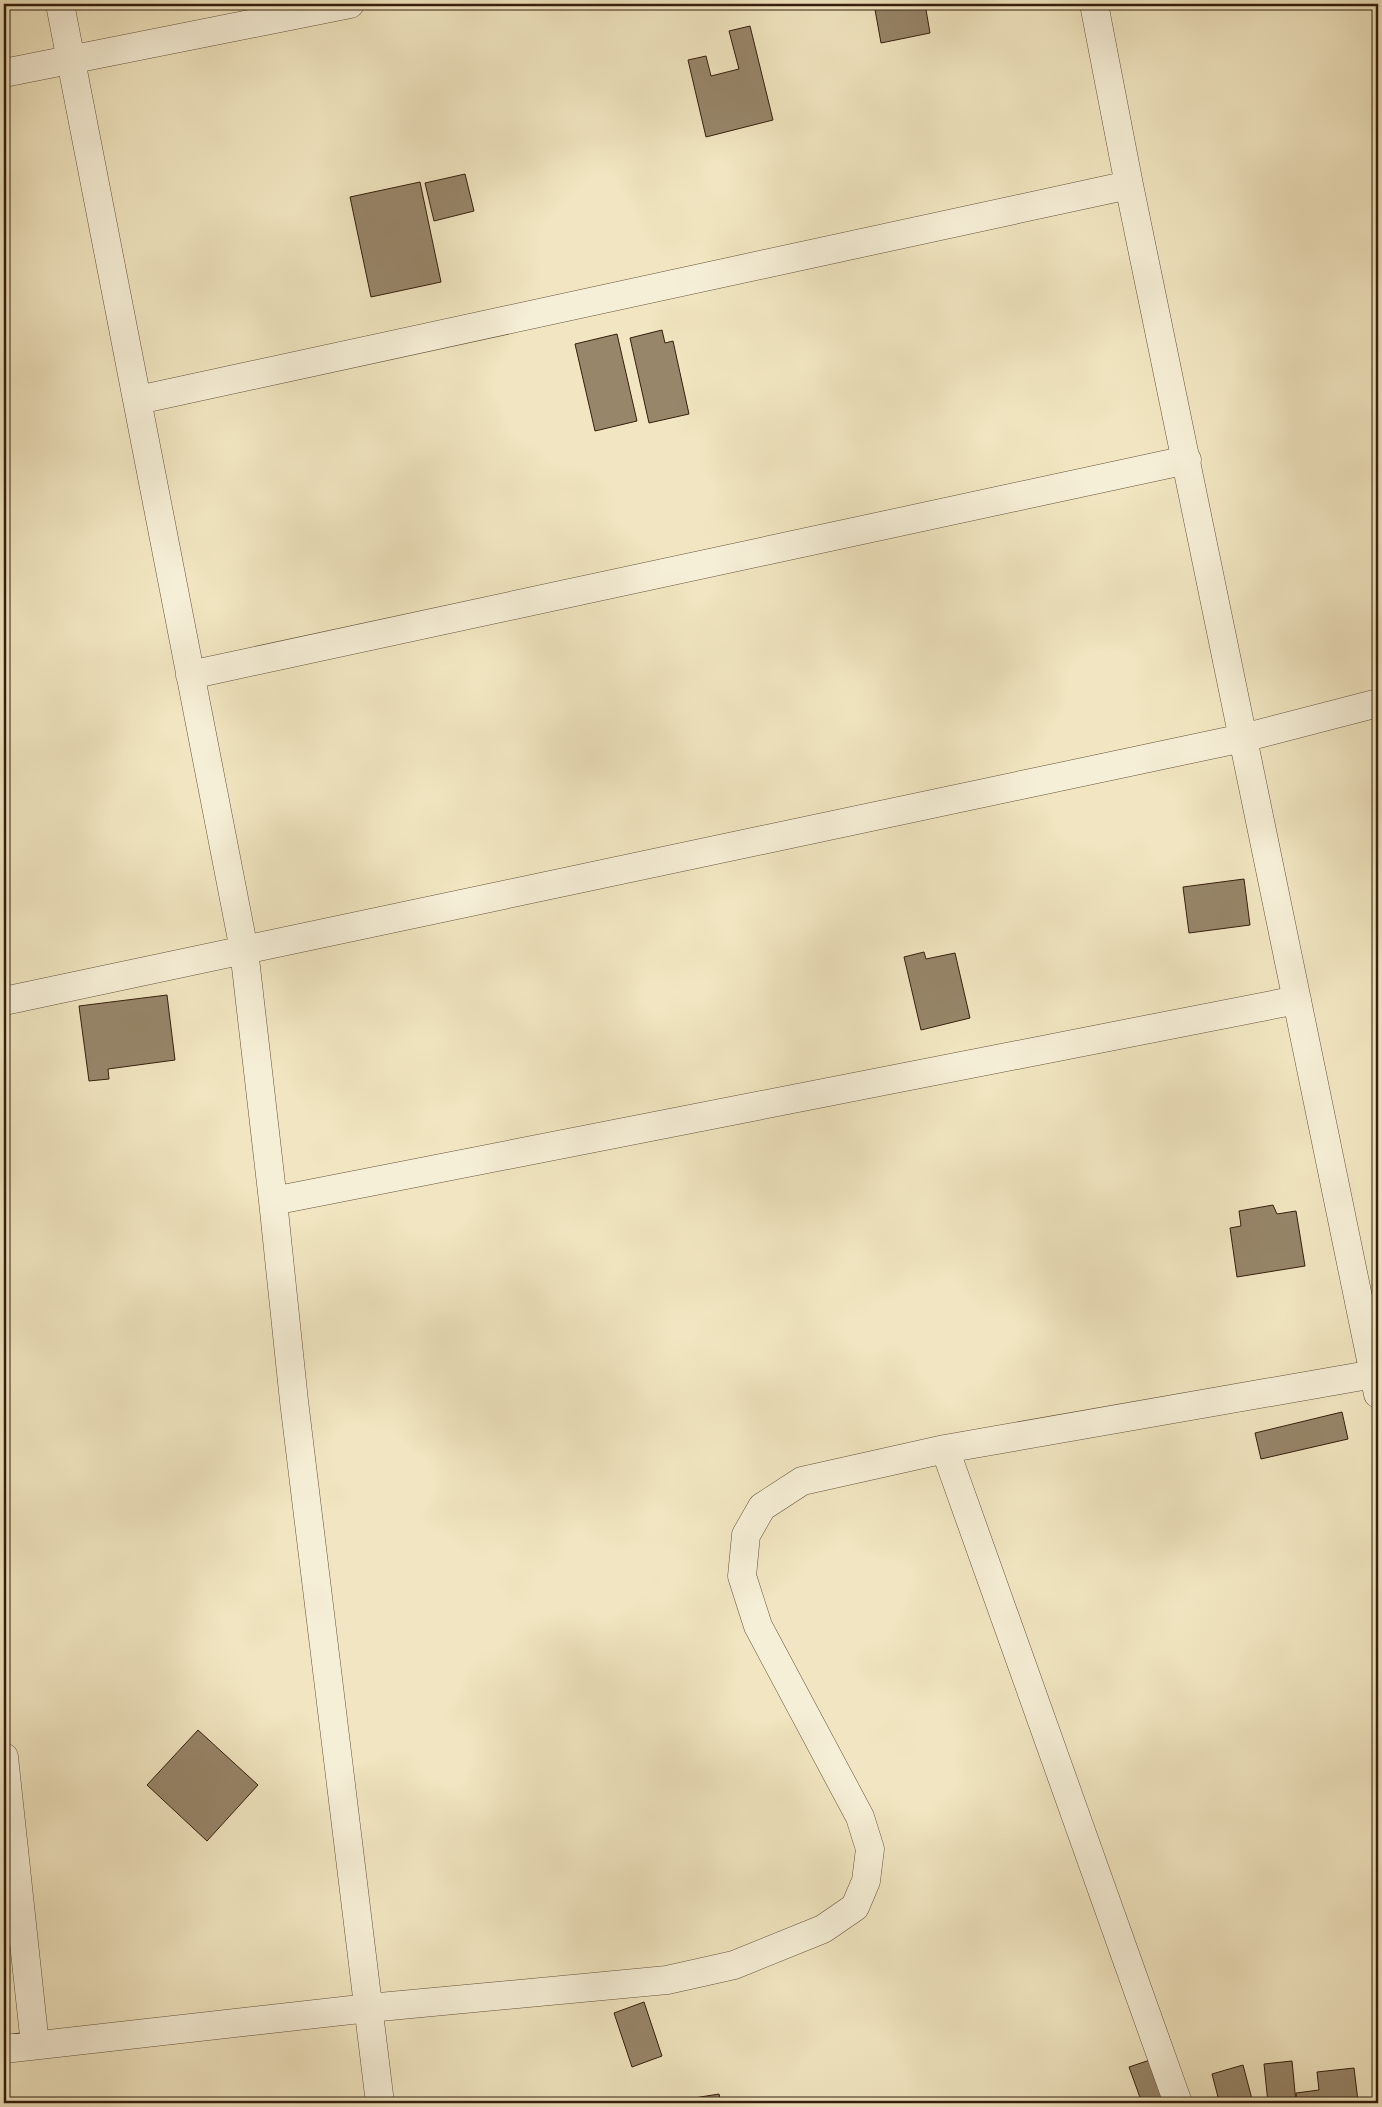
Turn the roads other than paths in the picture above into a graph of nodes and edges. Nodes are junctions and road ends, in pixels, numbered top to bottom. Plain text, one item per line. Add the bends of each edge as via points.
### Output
1 (60, 4) edge
2 (350, 4) edge
3 (1094, 4) edge
4 (71, 58) junction
5 (4, 73) edge
6 (1130, 184) junction
7 (138, 400) junction
8 (1187, 460) junction
9 (190, 675) junction
10 (1378, 703) edge
11 (1243, 738) junction
12 (244, 950) junction
13 (1298, 1000) junction
14 (4, 1001) edge
15 (273, 1201) junction
16 (1376, 1384) edge
17 (945, 1449) junction
18 (4, 1757) edge
19 (369, 2008) junction
20 (35, 2045) junction
21 (4, 2049) edge
22 (380, 2103) edge
23 (1178, 2103) edge

1 - 4 street
2 - 4 street
3 - 6 street
4 - 5 street
4 - 7 street
6 - 7 street
6 - 8 street
7 - 9 street
8 - 9 street
8 - 11 street
9 - 12 street
10 - 11 street
11 - 12 street
11 - 13 street
12 - 14 street
12 - 15 street
13 - 15 street
13 - 16 street
15 - 19 street via 294,1401
16 - 17 street
17 - 19 street via 802,1481 762,1507 746,1536 742,1576 758,1626 860,1817 870,1849 866,1881 855,1907 823,1929 734,1965 667,1980
17 - 23 street
18 - 20 street
19 - 20 street
19 - 22 street
20 - 21 street

